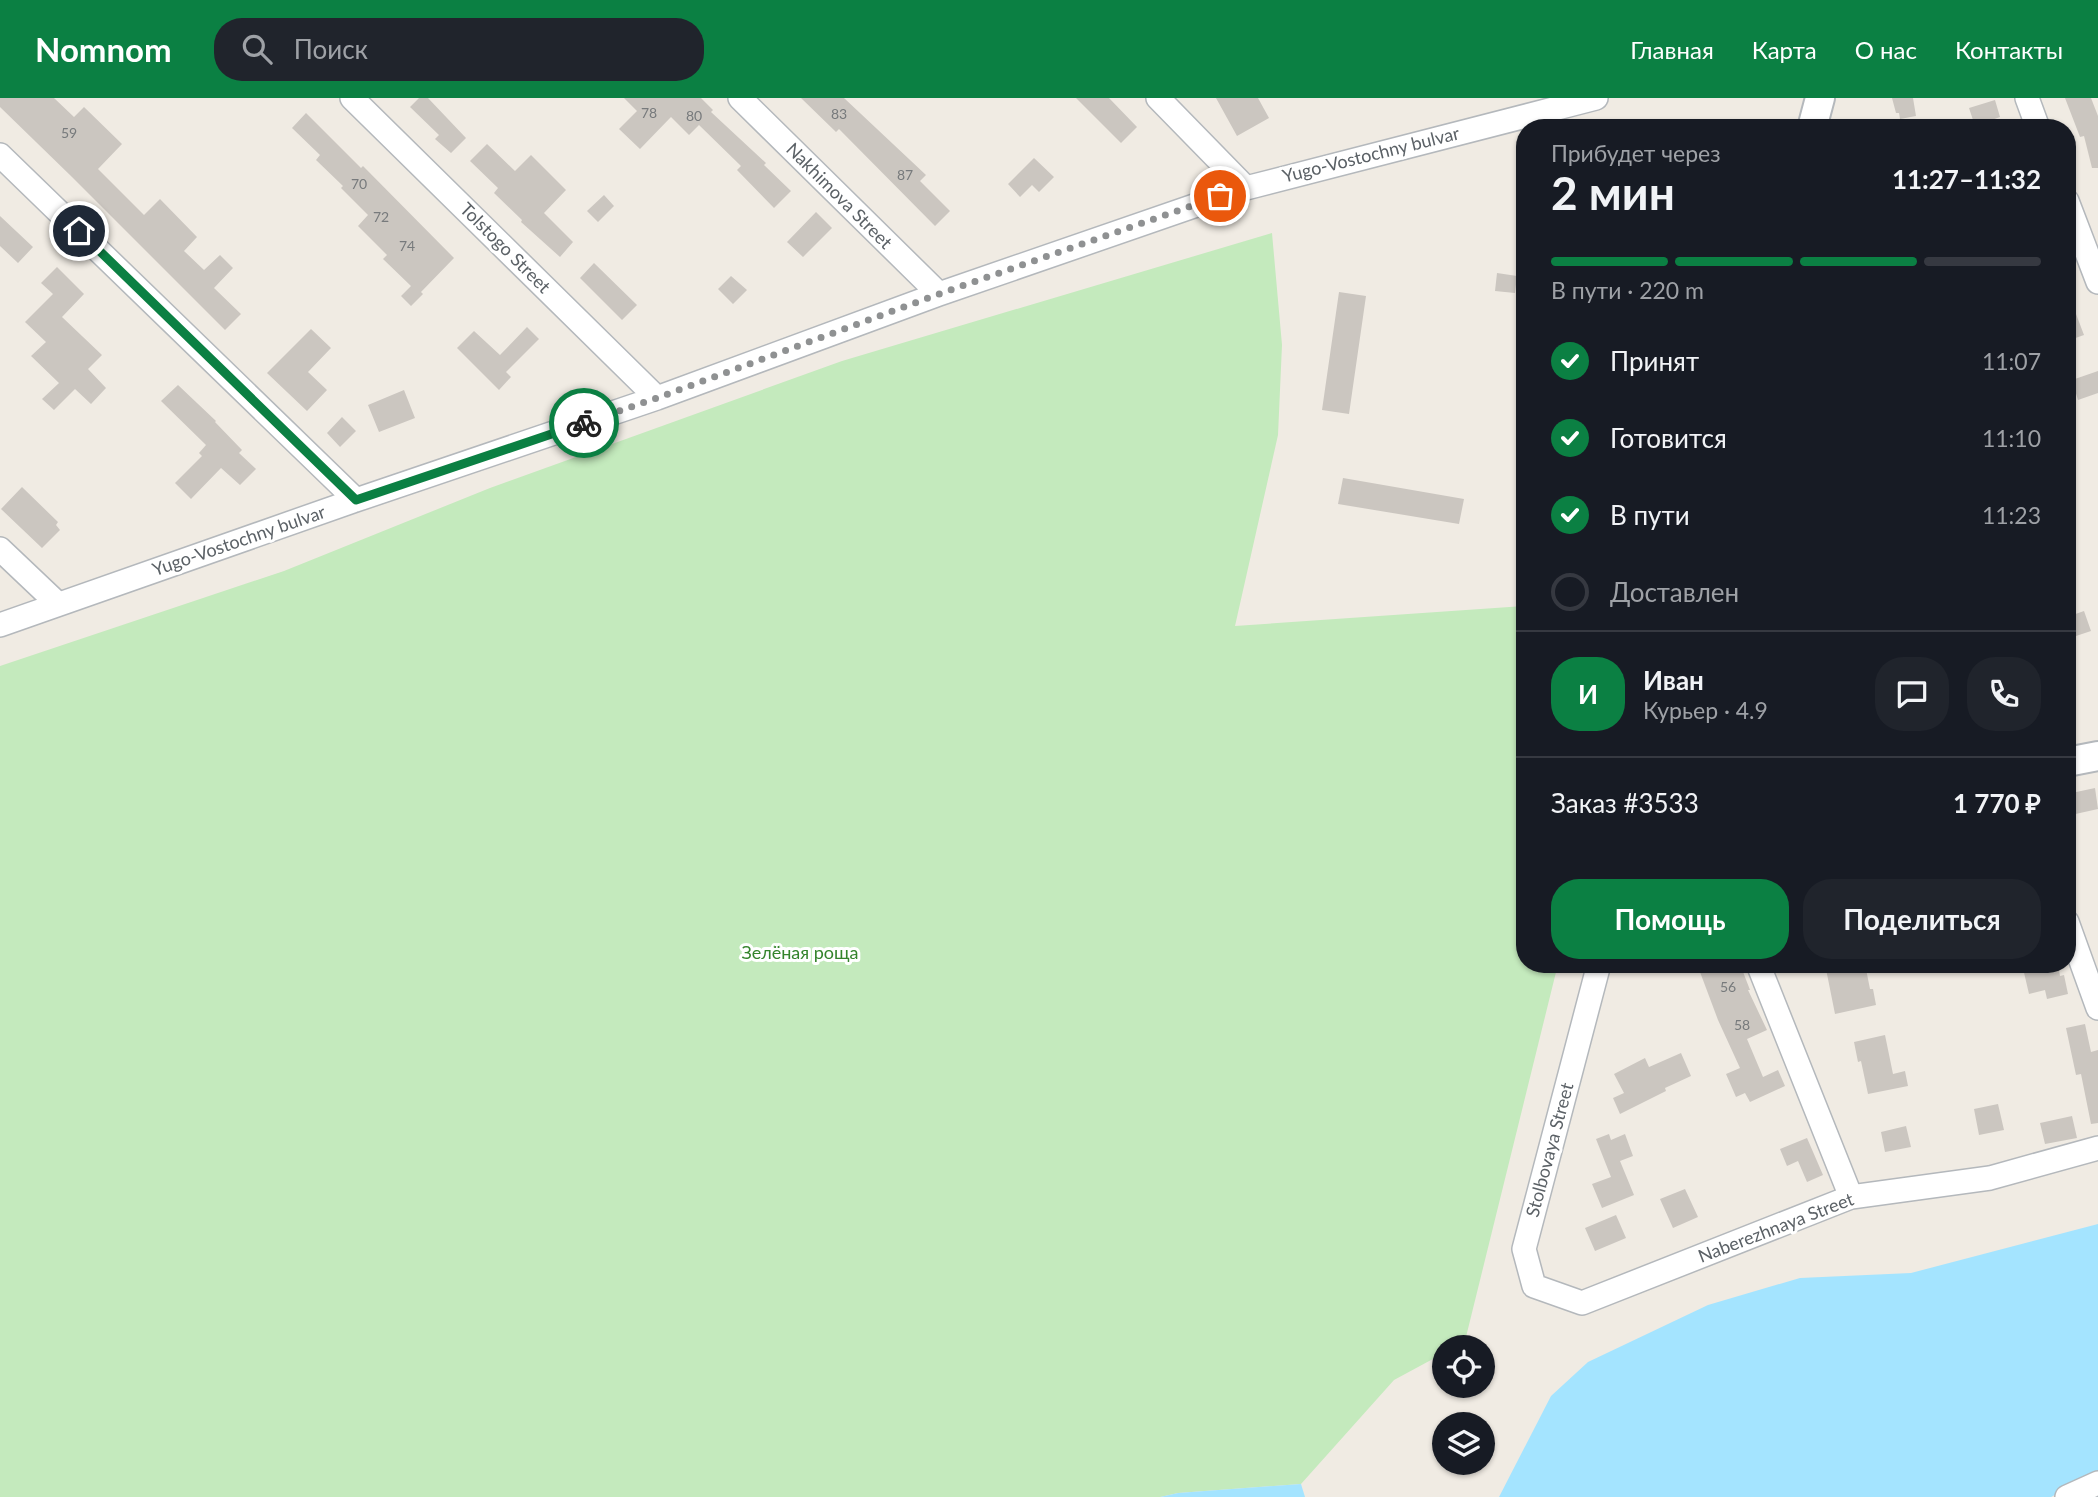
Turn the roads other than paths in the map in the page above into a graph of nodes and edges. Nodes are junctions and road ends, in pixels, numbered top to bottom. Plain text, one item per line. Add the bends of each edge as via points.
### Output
1 (352, 98) edge
2 (740, 98) edge
3 (1158, 98) edge
4 (1596, 98) edge
5 (1820, 98) edge
6 (2027, 98) edge
7 (1536, 105) edge
8 (1814, 119) edge
9 (2035, 119) edge
10 (0, 155) edge
11 (1246, 188) junction
12 (2076, 225) edge
13 (2098, 282) edge
14 (939, 294) junction
15 (657, 398) junction
16 (356, 500) junction
17 (0, 549) edge
18 (58, 604) junction
19 (0, 625) edge
20 (2098, 756) edge
21 (2076, 760) edge
22 (2076, 947) edge
23 (1597, 973) edge
24 (1762, 973) edge
25 (2098, 1008) edge
26 (2098, 1148) edge
27 (1851, 1197) junction
28 (1582, 1303) joint
29 (2098, 1483) edge
30 (2067, 1497) edge

1 - 15 street, Tolstogo Street
2 - 14 street, Nakhimova Street
3 - 11 street
4 - 7 street, Yugo-Vostochny bulvar
5 - 8 street
6 - 9 street
7 - 11 street, Yugo-Vostochny bulvar
10 - 16 street
11 - 14 street, Yugo-Vostochny bulvar
12 - 13 street
14 - 15 street, Yugo-Vostochny bulvar
15 - 16 street, Yugo-Vostochny bulvar
16 - 18 street, Yugo-Vostochny bulvar
17 - 18 street
18 - 19 street, Yugo-Vostochny bulvar
20 - 21 street
22 - 25 street
23 - 28 street, Stolbovaya Street via 1524,1250 1534,1286
24 - 27 street
26 - 27 street, Naberezhnaya Street via 1990,1178
27 - 28 street, Naberezhnaya Street
29 - 30 street

